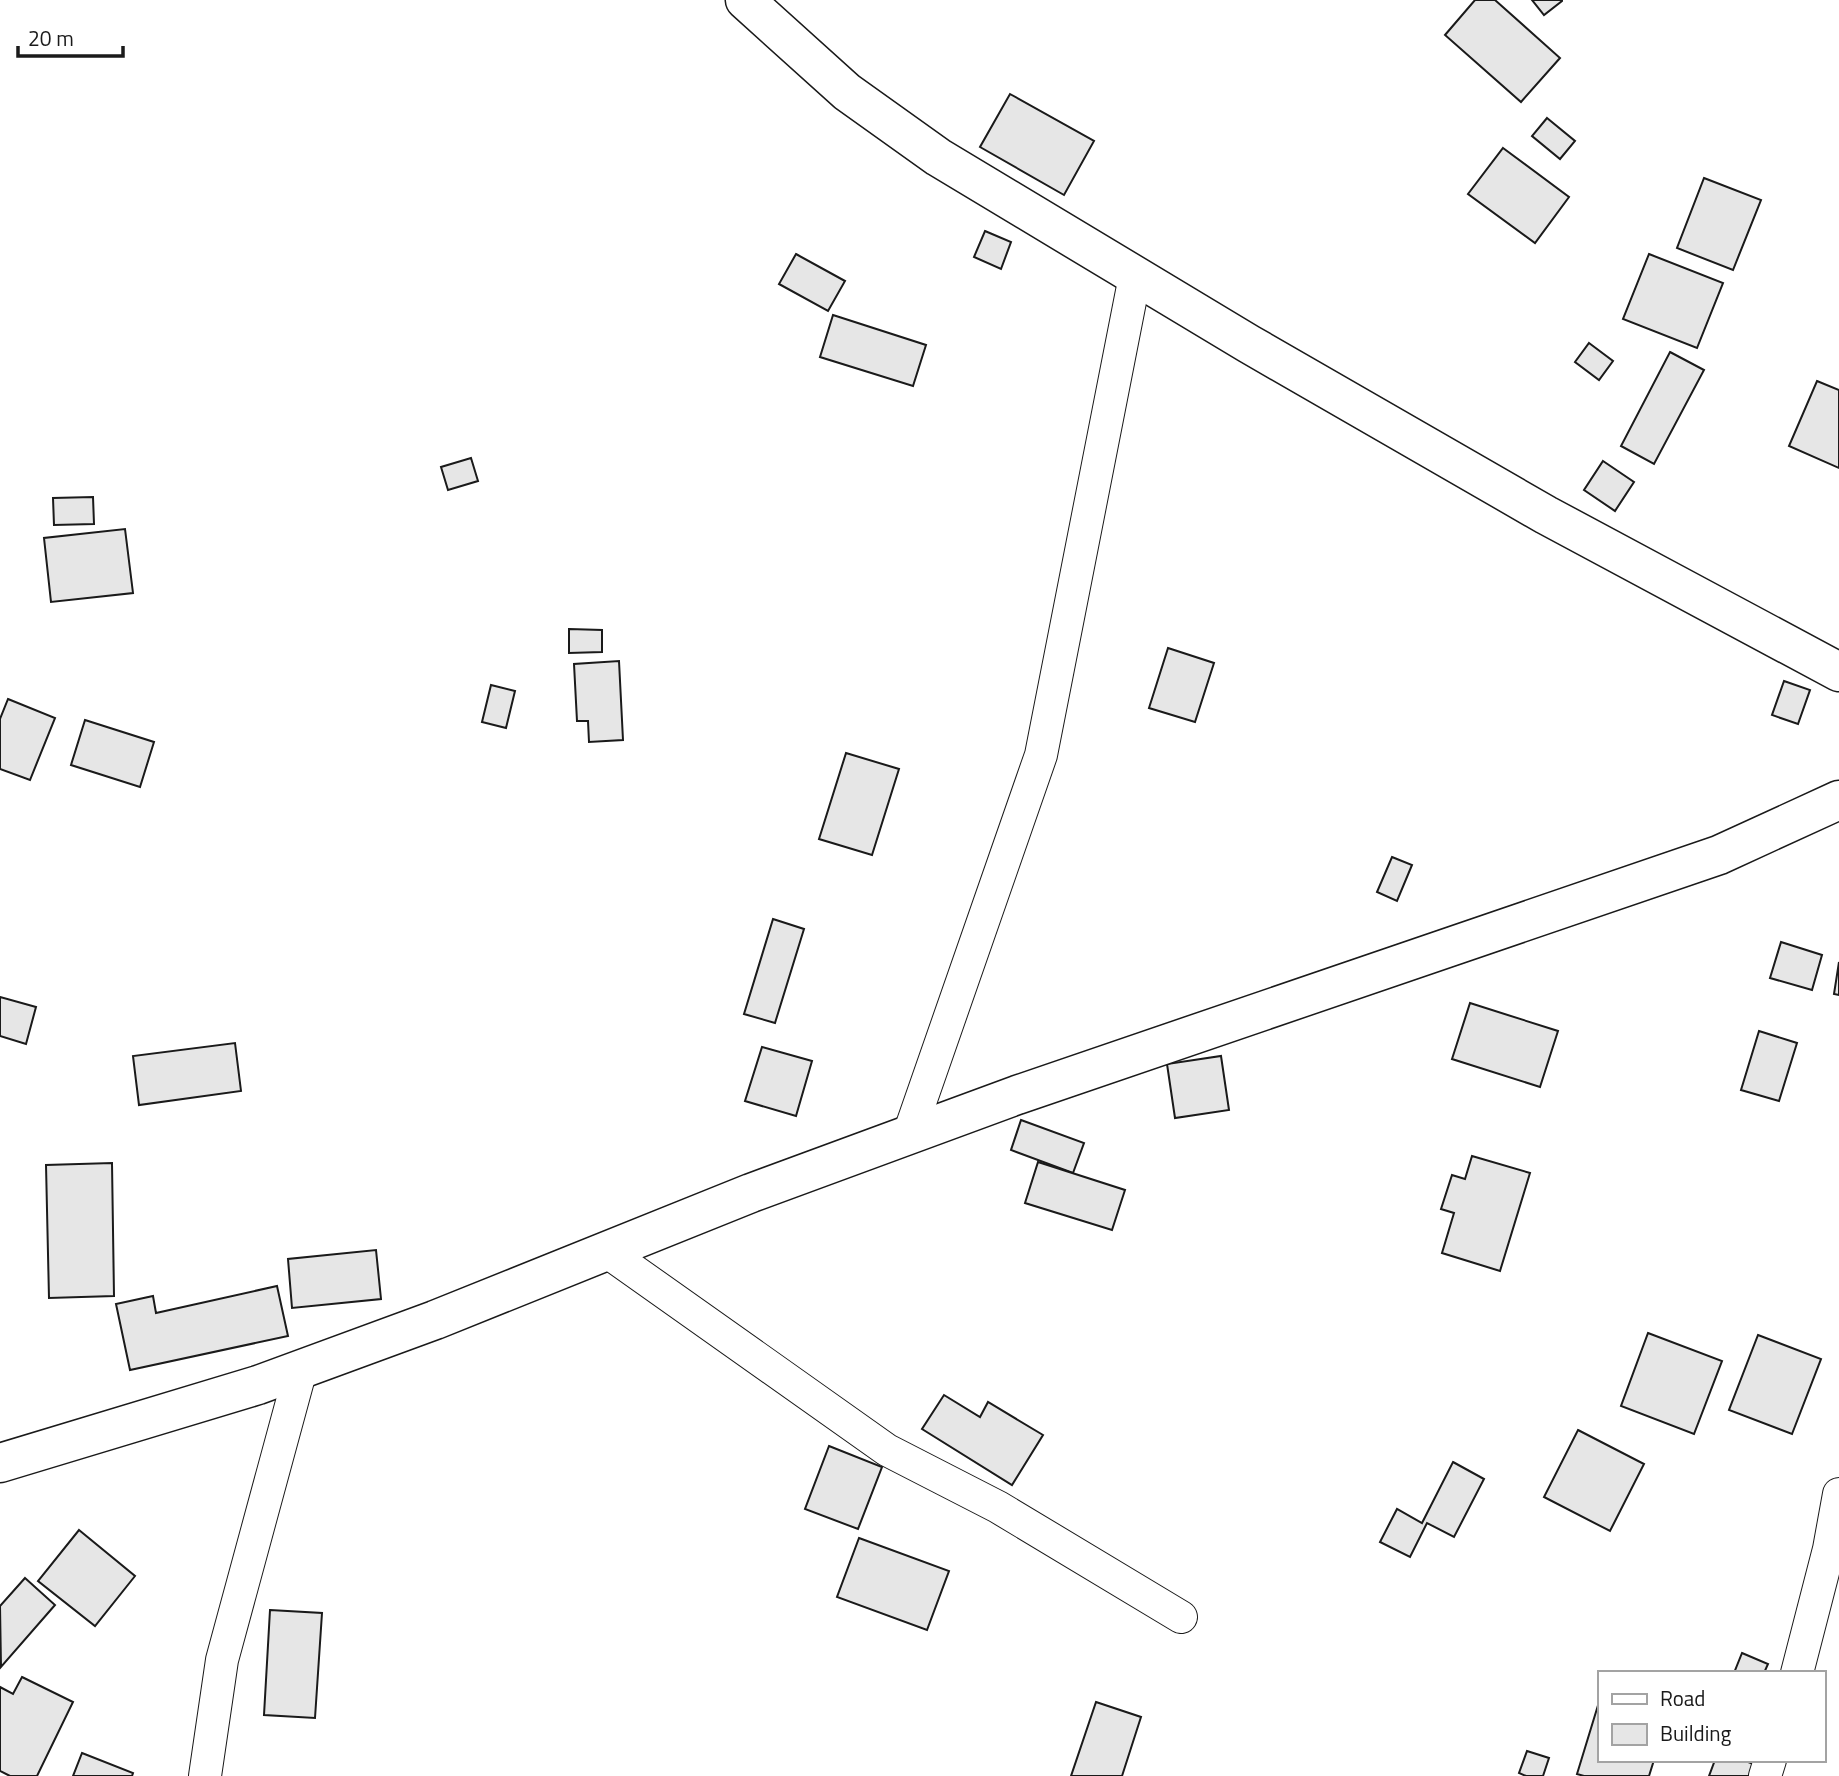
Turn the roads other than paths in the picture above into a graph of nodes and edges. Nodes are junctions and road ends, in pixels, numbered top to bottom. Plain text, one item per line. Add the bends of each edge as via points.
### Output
1 (745, 0) edge
2 (1135, 276) junction
3 (1839, 673) edge
4 (1839, 800) edge
5 (909, 1135) junction
6 (606, 1251) junction
7 (301, 1369) junction
8 (0, 1463) edge
9 (1839, 1494) edge
10 (1181, 1616) dead end
11 (1798, 1671) edge
12 (205, 1776) edge

1 - 2 main road via 847,92 938,157
2 - 3 main road via 1546,515
2 - 5 street via 1041,755
4 - 5 main road via 1719,855
5 - 6 main road
6 - 7 main road
6 - 10 street via 887,1450 998,1507
7 - 8 main road
7 - 12 street via 222,1660
9 - 11 street

